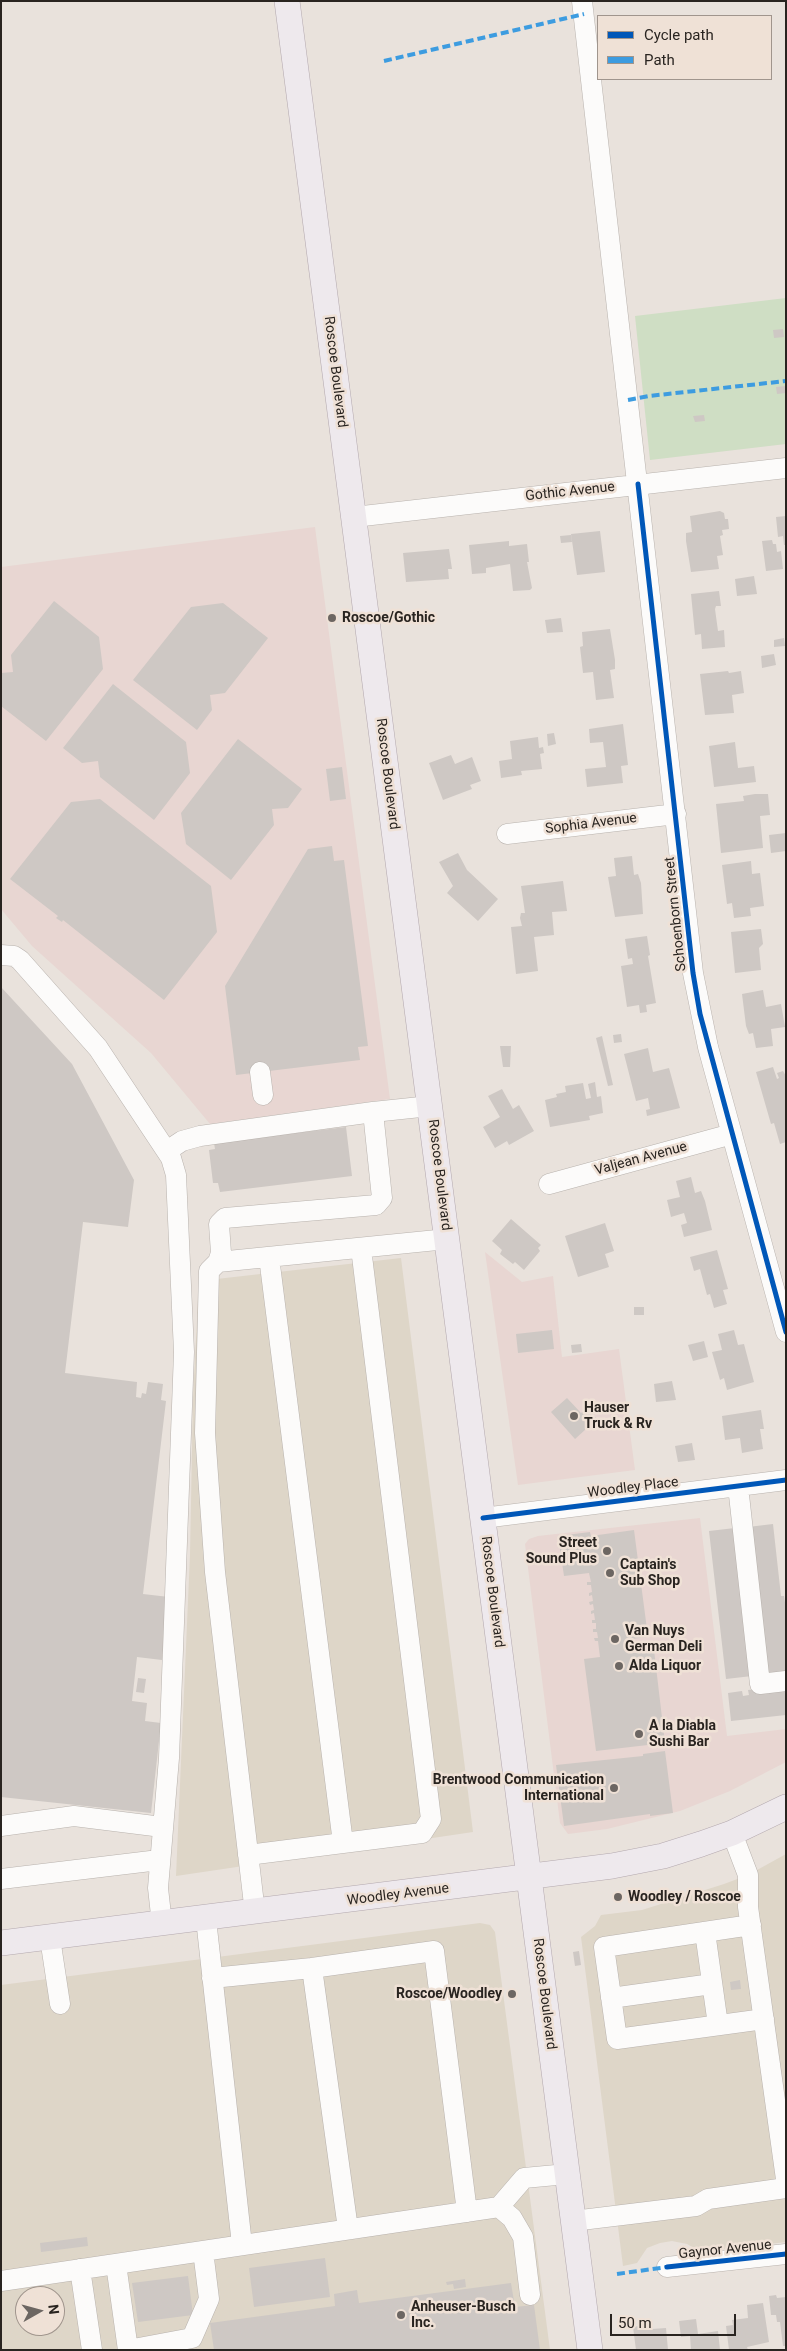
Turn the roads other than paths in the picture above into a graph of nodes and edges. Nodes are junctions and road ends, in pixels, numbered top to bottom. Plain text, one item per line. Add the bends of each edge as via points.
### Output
1 (287, 1) edge
2 (582, 1) edge
3 (786, 468) edge
4 (638, 484) junction
5 (354, 517) junction
6 (676, 814) junction
7 (507, 834) dead end
8 (1, 955) edge
9 (260, 1072) dead end
10 (263, 1095) dead end
11 (430, 1106) junction
12 (373, 1112) junction
13 (732, 1134) junction
14 (166, 1151) junction
15 (549, 1184) dead end
16 (447, 1238) junction
17 (360, 1248) junction
18 (269, 1257) junction
19 (218, 1262) junction
20 (782, 1306) edge
21 (786, 1332) edge
22 (786, 1480) edge
23 (738, 1486) junction
24 (483, 1518) junction
25 (786, 1681) edge
26 (786, 1807) edge
27 (1, 1826) edge
28 (162, 1827) junction
29 (732, 1833) junction
30 (343, 1843) junction
31 (248, 1855) junction
32 (159, 1860) junction
33 (1, 1878) edge
34 (530, 1878) junction
35 (255, 1913) junction
36 (206, 1919) junction
37 (162, 1924) junction
38 (751, 1926) junction
39 (705, 1932) junction
40 (50, 1938) junction
41 (1, 1944) edge
42 (312, 1968) junction
43 (212, 1978) junction
44 (712, 1984) junction
45 (611, 1998) junction
46 (60, 2004) dead end
47 (764, 2020) junction
48 (718, 2025) junction
49 (567, 2174) junction
50 (786, 2179) edge
51 (786, 2188) edge
52 (500, 2207) junction
53 (467, 2212) junction
54 (573, 2221) junction
55 (348, 2229) junction
56 (242, 2245) junction
57 (203, 2251) junction
58 (786, 2254) edge
59 (116, 2264) junction
60 (668, 2267) dead end
61 (80, 2269) junction
62 (1, 2281) edge
63 (530, 2295) dead end
64 (92, 2350) edge
65 (590, 2350) edge

1 - 5 main road, Roscoe Boulevard
2 - 4 street, Schoenborn Street
3 - 4 street, Gothic Avenue
4 - 5 street, Gothic Avenue
4 - 6 street, Schoenborn Street
5 - 11 main road, Roscoe Boulevard
6 - 7 street, Sophia Avenue
6 - 13 street, Schoenborn Street via 700,1014
8 - 14 street via 20,960 98,1048
9 - 10 street
11 - 12 street
11 - 16 main road, Roscoe Boulevard
12 - 14 street via 200,1136 182,1141
12 - 19 street via 382,1198 376,1205 225,1218 219,1224 221,1253
13 - 15 street, Valjean Avenue
13 - 20 street, Schoenborn Street
14 - 28 street via 176,1175 184,1352 171,1706
16 - 17 street
16 - 24 main road, Roscoe Boulevard
17 - 18 street
17 - 30 street via 431,1819 422,1834
18 - 19 street
18 - 30 street
19 - 31 street via 209,1271 204,1433 215,1572
20 - 21 street, Schoenborn Street
22 - 23 street, Woodley Place
23 - 24 street, Woodley Place
23 - 25 street via 760,1684
24 - 34 main road, Roscoe Boulevard
26 - 29 main road, Woodley Avenue
27 - 28 street via 74,1816
28 - 32 street
29 - 34 main road, Woodley Avenue via 662,1856
29 - 38 street via 748,1875
30 - 31 street
31 - 35 street
32 - 33 street
32 - 37 street
34 - 35 main road, Woodley Avenue
34 - 49 main road, Roscoe Boulevard
35 - 36 main road, Woodley Avenue
36 - 37 main road, Woodley Avenue
36 - 43 street
37 - 40 main road, Woodley Avenue
38 - 39 street
38 - 47 street
39 - 44 street
39 - 45 street via 604,1947
40 - 41 main road, Woodley Avenue
40 - 46 street
42 - 43 street
42 - 53 street via 434,1951
42 - 55 street
43 - 56 street
44 - 45 street
44 - 48 street
45 - 48 street via 617,2039
47 - 48 street
47 - 50 street
49 - 52 street via 524,2178
49 - 54 main road, Roscoe Boulevard
51 - 54 street via 708,2199 696,2206
52 - 53 street
52 - 63 street via 512,2218 523,2237
53 - 55 street
54 - 65 main road, Roscoe Boulevard
55 - 56 street
56 - 57 street
57 - 59 street
57 - 59 street via 209,2299 192,2338 128,2350
58 - 60 street, Gaynor Avenue
59 - 61 street
61 - 62 street
61 - 64 street

